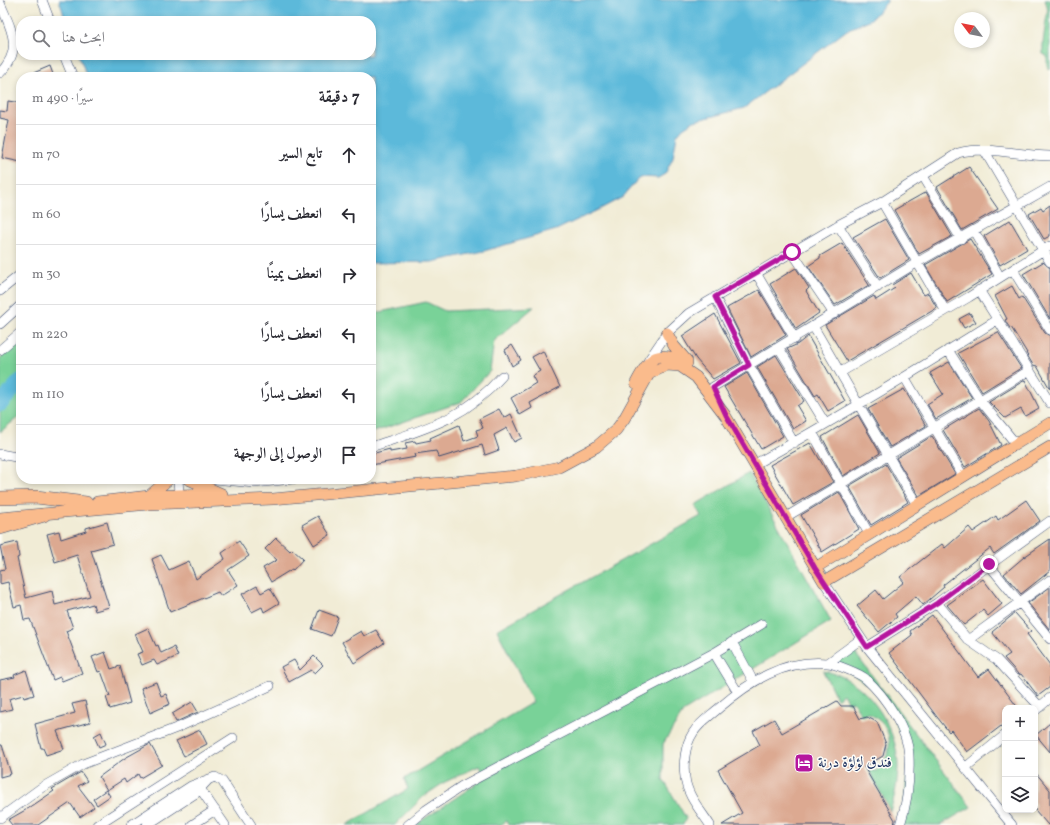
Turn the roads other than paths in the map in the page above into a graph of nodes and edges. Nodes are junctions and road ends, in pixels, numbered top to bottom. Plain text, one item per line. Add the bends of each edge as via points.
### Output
1 (42, 0) edge
2 (0, 3) edge
3 (48, 16) edge
4 (66, 60) edge
5 (71, 72) edge
6 (0, 73) edge
7 (984, 150) junction
8 (1050, 156) edge
9 (924, 176) junction
10 (1050, 187) edge
11 (882, 202) junction
12 (1017, 206) junction
13 (838, 225) junction
14 (974, 230) junction
15 (960, 239) junction
16 (1047, 248) edge
17 (792, 252) junction
18 (918, 262) junction
19 (1050, 262) edge
20 (1013, 270) junction
21 (756, 273) junction
22 (1000, 277) junction
23 (16, 278) edge
24 (878, 287) junction
25 (979, 290) junction
26 (0, 291) edge
27 (715, 297) junction
28 (16, 310) edge
29 (945, 310) junction
30 (834, 314) junction
31 (997, 320) junction
32 (0, 324) edge
33 (813, 326) junction
34 (1050, 330) edge
35 (667, 333) junction
36 (16, 336) edge
37 (795, 339) junction
38 (779, 348) junction
39 (0, 350) edge
40 (948, 350) junction
41 (688, 363) junction
42 (749, 365) junction
43 (647, 368) junction
44 (1030, 370) junction
45 (841, 372) junction
46 (502, 376) dead end
47 (905, 378) junction
48 (713, 387) junction
49 (980, 400) junction
50 (1050, 403) edge
51 (859, 406) junction
52 (726, 415) junction
53 (825, 423) junction
54 (1050, 423) edge
55 (935, 427) junction
56 (812, 432) junction
57 (794, 443) junction
58 (1016, 444) junction
59 (376, 445) edge
60 (1050, 447) edge
61 (0, 454) edge
62 (888, 456) junction
63 (16, 457) edge
64 (755, 464) junction
65 (963, 476) junction
66 (376, 483) edge
67 (163, 484) edge
68 (178, 484) edge
69 (199, 484) edge
70 (369, 484) edge
71 (841, 484) junction
72 (179, 494) junction
73 (222, 494) junction
74 (149, 496) junction
75 (0, 498) edge
76 (86, 503) junction
77 (917, 505) junction
78 (0, 511) edge
79 (44, 515) junction
80 (786, 517) junction
81 (0, 518) edge
82 (1050, 520) edge
83 (0, 528) edge
84 (869, 534) junction
85 (989, 564) junction
86 (815, 568) junction
87 (1050, 580) edge
88 (824, 582) junction
89 (1020, 602) junction
90 (937, 603) junction
91 (762, 624) dead end
92 (861, 639) junction
93 (1050, 639) edge
94 (968, 640) junction
95 (732, 642) junction
96 (867, 647) junction
97 (714, 653) junction
98 (828, 663) junction
99 (753, 681) junction
100 (270, 686) dead end
101 (737, 691) junction
102 (1050, 698) edge
103 (1034, 705) edge
104 (1038, 708) edge
105 (1002, 737) edge
106 (233, 738) dead end
107 (966, 767) junction
108 (199, 786) junction
109 (215, 810) junction
110 (0, 818) edge
111 (97, 825) edge
112 (131, 825) edge
113 (147, 825) edge
114 (192, 825) edge
115 (225, 825) edge
116 (251, 825) edge
117 (408, 825) edge
118 (710, 825) edge
119 (900, 825) edge
120 (1012, 825) edge

1 - 3 street
2 - 6 street via 14,41 10,62
4 - 5 street
7 - 8 street
7 - 9 street via 972,149 958,153
7 - 12 street
9 - 11 street
9 - 15 street
10 - 12 street
11 - 13 street
11 - 18 street
12 - 14 street
12 - 16 street
13 - 17 street
13 - 24 street
14 - 15 street
14 - 22 street
15 - 18 street
16 - 19 street
16 - 20 street
17 - 21 street
17 - 30 street
18 - 24 street
18 - 29 street
20 - 22 street
20 - 34 street
21 - 27 street
21 - 37 street
22 - 25 street
23 - 26 street
24 - 30 street
25 - 29 street
25 - 31 street
27 - 35 street via 688,313
27 - 42 street
28 - 32 street
29 - 45 street
30 - 33 street
31 - 40 street
31 - 44 street
33 - 37 street
33 - 45 street
35 - 41 main road
35 - 43 street
36 - 39 street
37 - 38 street
38 - 42 street
38 - 53 street
40 - 47 street
40 - 49 street
41 - 43 main road via 662,355
41 - 48 main road
42 - 48 street
42 - 57 street
43 - 52 main road via 667,365 686,369 696,377
43 - 66 main road via 619,416 606,431 580,450 548,464 527,469
43 - 79 main road via 624,419 606,439 578,458 545,471 516,476 273,499 149,504
44 - 49 street
44 - 50 street
45 - 51 street
46 - 59 street via 484,395 452,418
47 - 51 street
47 - 55 street
48 - 52 main road
49 - 55 street
49 - 58 street
51 - 53 street
51 - 62 street
52 - 64 main road
53 - 56 street
54 - 58 main road
55 - 62 street
55 - 65 street
56 - 57 street
56 - 71 street
57 - 64 street
58 - 65 main road
60 - 88 main road
61 - 63 street
62 - 71 street
62 - 77 street
64 - 80 main road
65 - 77 main road
67 - 74 main road
68 - 72 street
69 - 73 main road
70 - 73 main road via 274,493
71 - 80 street
71 - 84 street
72 - 73 main road
72 - 74 main road
74 - 76 main road
75 - 76 highway via 36,497
76 - 78 main road
77 - 84 main road
79 - 81 main road
79 - 83 highway
80 - 86 main road
82 - 85 street
84 - 86 main road
85 - 89 street
85 - 90 street
86 - 88 main road
87 - 89 street
88 - 92 street
89 - 93 street
89 - 94 street
90 - 94 street
90 - 96 street
91 - 95 street
92 - 96 street
92 - 98 street
94 - 103 street via 997,660
95 - 97 street
95 - 99 street
96 - 107 street
97 - 101 street
97 - 117 street via 462,786
98 - 99 street via 796,665
98 - 119 street via 865,678 902,726 909,755 906,805
99 - 101 street
100 - 110 street via 179,727 83,764 42,788
101 - 118 street via 692,734 686,751 685,779 692,797
102 - 104 street
105 - 107 street
106 - 111 street
107 - 120 street
108 - 109 street
108 - 112 street
108 - 113 street
108 - 116 street via 215,777 222,781
109 - 114 street
109 - 115 street

